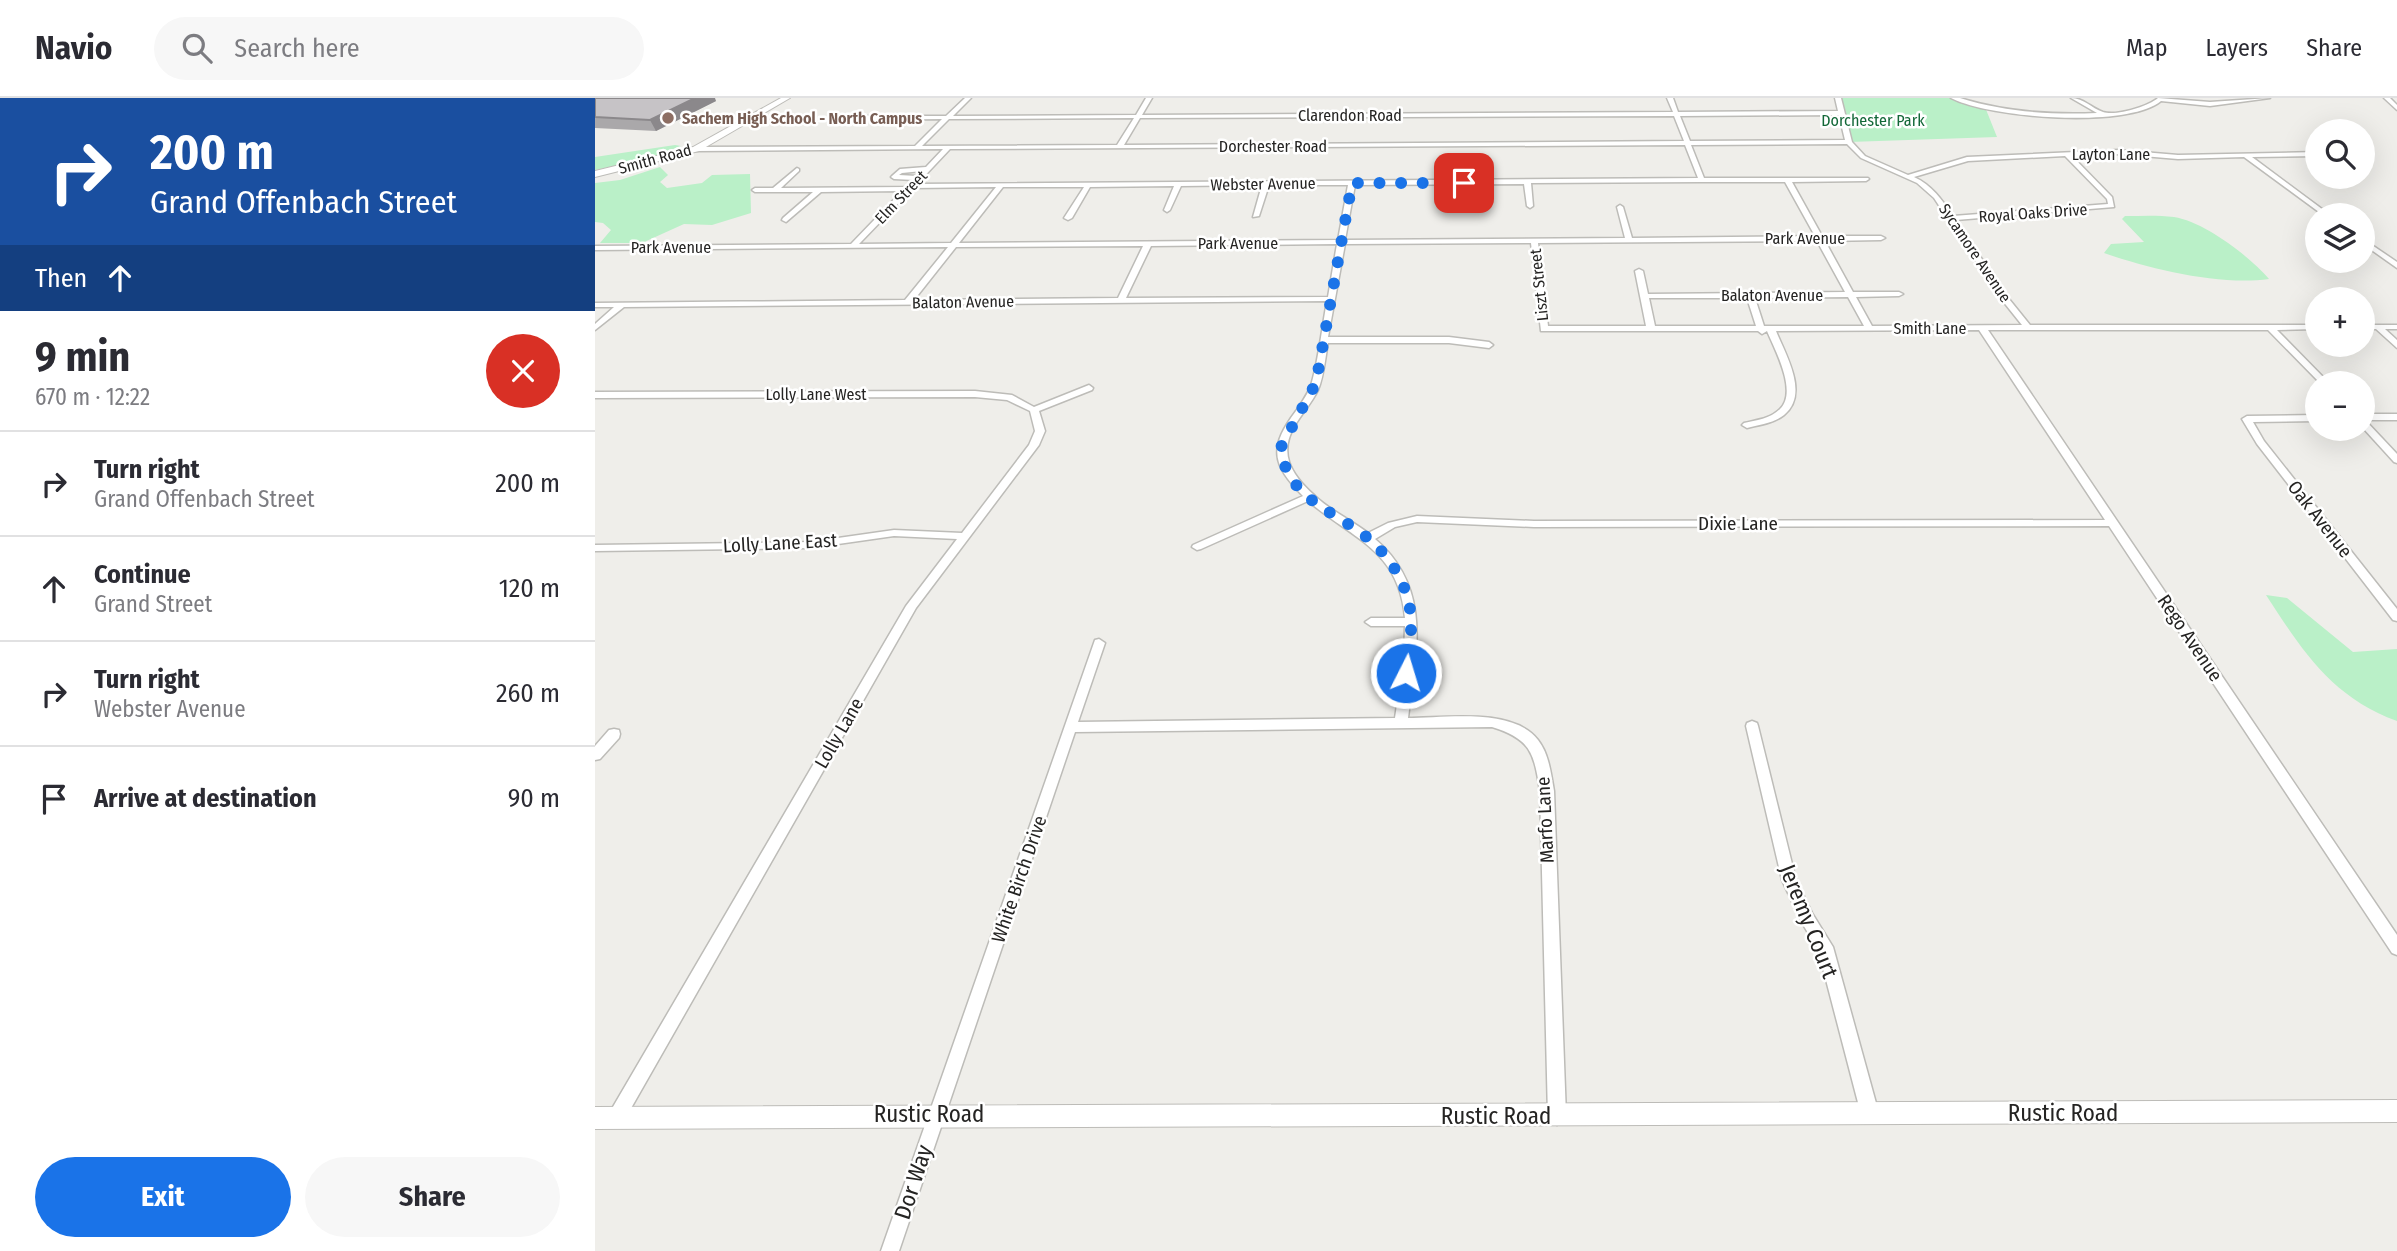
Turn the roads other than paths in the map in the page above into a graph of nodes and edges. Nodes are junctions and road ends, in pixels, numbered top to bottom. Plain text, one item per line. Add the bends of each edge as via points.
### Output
1 (786, 98) edge
2 (968, 98) edge
3 (1149, 98) edge
4 (1670, 98) edge
5 (1837, 98) edge
6 (1954, 98) edge
7 (2074, 98) edge
8 (2161, 98) edge
9 (2267, 98) edge
10 (2386, 98) edge
11 (2397, 108) edge
12 (1675, 113) junction
13 (1842, 113) junction
14 (2102, 113) junction
15 (1138, 116) junction
16 (949, 117) junction
17 (859, 118) dead end
18 (1849, 142) junction
19 (1687, 144) junction
20 (1119, 147) junction
21 (917, 148) junction
22 (948, 148) junction
23 (696, 149) junction
24 (2066, 154) junction
25 (2305, 155) edge
26 (2246, 156) junction
27 (928, 169) junction
28 (797, 170) dead end
29 (595, 174) edge
30 (1908, 177) junction
31 (919, 178) junction
32 (1866, 179) dead end
33 (1702, 181) junction
34 (1788, 181) junction
35 (1527, 182) junction
36 (1352, 183) junction
37 (1266, 184) junction
38 (1088, 185) junction
39 (1178, 185) junction
40 (1001, 186) junction
41 (910, 188) junction
42 (755, 190) dead end
43 (775, 190) junction
44 (820, 190) junction
45 (2311, 203) edge
46 (1530, 206) dead end
47 (1620, 206) dead end
48 (1167, 210) dead end
49 (1255, 216) dead end
50 (1068, 218) dead end
51 (1952, 218) junction
52 (786, 220) dead end
53 (1821, 238) junction
54 (1881, 238) dead end
55 (1534, 240) junction
56 (1629, 240) junction
57 (1343, 242) junction
58 (954, 244) junction
59 (1148, 244) junction
60 (854, 245) junction
61 (595, 248) edge
62 (2375, 250) edge
63 (2397, 266) edge
64 (1639, 271) dead end
65 (1899, 294) dead end
66 (1750, 295) junction
67 (1851, 295) junction
68 (1644, 296) junction
69 (1331, 299) junction
70 (1121, 300) junction
71 (907, 303) junction
72 (595, 305) edge
73 (622, 305) junction
74 (2270, 327) junction
75 (2305, 327) edge
76 (2378, 327) joint
77 (2397, 327) edge
78 (595, 328) edge
79 (1869, 328) junction
80 (1982, 328) junction
81 (2028, 328) junction
82 (1543, 329) joint
83 (1651, 329) junction
84 (1767, 330) junction
85 (1324, 336) junction
86 (1489, 345) dead end
87 (2397, 345) edge
88 (2313, 371) edge
89 (1089, 388) dead end
90 (595, 395) edge
91 (1034, 410) junction
92 (2375, 417) edge
93 (2397, 417) edge
94 (2305, 418) edge
95 (1747, 425) dead end
96 (2375, 436) edge
97 (2397, 460) edge
98 (1307, 498) junction
99 (2112, 523) junction
100 (964, 536) junction
101 (1368, 538) junction
102 (1197, 547) dead end
103 (595, 548) edge
104 (2397, 617) edge
105 (1371, 622) dead end
106 (1411, 622) junction
107 (1098, 643) dead end
108 (1401, 724) junction
109 (1752, 726) dead end
110 (1072, 727) junction
111 (614, 734) dead end
112 (595, 755) edge
113 (2397, 948) edge
114 (2397, 1111) edge
115 (936, 1114) junction
116 (1870, 1114) junction
117 (1557, 1116) junction
118 (606, 1118) edge
119 (890, 1251) edge

1 - 23 street, Smith Road
2 - 16 street, Elm Street
3 - 15 street
4 - 12 street
5 - 13 street
6 - 14 street via 2017,113
7 - 14 street
8 - 9 street via 2210,104
8 - 14 street via 2146,108
10 - 11 street
12 - 13 street, Clarendon Road
12 - 15 street, Clarendon Road
12 - 19 street
13 - 18 street
15 - 16 street, Clarendon Road
15 - 20 street
16 - 17 street, Clarendon Road
16 - 21 street, Elm Street
18 - 19 street, Dorchester Road
18 - 30 street, Sycamore Avenue via 1863,157
19 - 20 street, Dorchester Road
19 - 33 street
20 - 22 street, Dorchester Road
21 - 22 street, Dorchester Road
21 - 23 street, Dorchester Road
22 - 27 street, Elm Street
23 - 29 street, Smith Road
24 - 26 street, Layton Lane via 2137,151 2178,157
24 - 30 street, Layton Lane via 1968,159
24 - 51 street, Royal Oaks Drive via 2113,204
25 - 26 street, Layton Lane
26 - 45 street
27 - 31 street, Elm Street
27 - 31 street via 900,171 894,177
28 - 43 street
30 - 51 street, Sycamore Avenue via 1937,197
31 - 41 street, Elm Street
32 - 34 street, Webster Avenue
33 - 34 street, Webster Avenue
33 - 35 street, Webster Avenue via 1616,185
34 - 53 street
35 - 36 street, Webster Avenue
35 - 46 street
36 - 37 street, Webster Avenue
36 - 57 street
37 - 39 street, Webster Avenue
37 - 49 street
38 - 39 street, Webster Avenue
38 - 40 street, Webster Avenue
38 - 50 street
39 - 48 street
40 - 41 street, Webster Avenue
40 - 58 street
41 - 44 street, Webster Avenue
41 - 60 street, Elm Street
42 - 43 street, Webster Avenue
43 - 44 street, Webster Avenue
44 - 52 street
47 - 56 street
51 - 81 street, Sycamore Avenue
53 - 54 street, Park Avenue
53 - 56 street, Park Avenue
53 - 67 street
55 - 56 street, Park Avenue
55 - 57 street, Park Avenue
55 - 82 street, Liszt Street
57 - 59 street, Park Avenue
57 - 69 street
58 - 59 street, Park Avenue
58 - 60 street, Park Avenue
58 - 71 street
59 - 70 street
60 - 61 street, Park Avenue
62 - 63 street
64 - 68 street
65 - 67 street, Balaton Avenue
66 - 67 street, Balaton Avenue
66 - 68 street, Balaton Avenue
66 - 84 street
67 - 79 street
68 - 83 street
69 - 70 street, Balaton Avenue
69 - 85 street
70 - 71 street, Balaton Avenue
71 - 73 street, Balaton Avenue
72 - 73 street, Balaton Avenue
73 - 78 street
74 - 75 street, Smith Lane
74 - 81 street, Smith Lane
74 - 88 street
76 - 77 street
76 - 87 street
79 - 80 street, Smith Lane
79 - 84 street, Smith Lane
80 - 81 street, Smith Lane
80 - 99 street, Rego Avenue
82 - 83 street, Smith Lane
83 - 84 street, Smith Lane
84 - 95 street via 1789,375 1790,398 1772,422
85 - 86 street
85 - 98 street via 1314,390 1281,447 1287,470
89 - 91 street
90 - 91 street, Lolly Lane West via 975,394 1009,397
91 - 100 street, Lolly Lane via 1040,431 1034,445
92 - 93 street
94 - 104 street, Oak Avenue via 2247,419 2260,442
96 - 97 street
98 - 101 street
98 - 102 street
99 - 101 street, Dixie Lane via 1534,524 1417,519
99 - 113 street, Rego Avenue
100 - 103 street, Lolly Lane East via 894,533 810,545
100 - 118 street, Lolly Lane via 912,606
101 - 106 street via 1402,584
105 - 106 street
106 - 108 street
107 - 110 street, White Birch Drive
108 - 110 street, Marfo Lane
108 - 117 street, Marfo Lane via 1492,722 1532,738 1540,755 1547,791
109 - 116 street, Jeremy Court via 1789,880 1825,947
110 - 115 street, White Birch Drive
111 - 112 street
114 - 116 street, Rustic Road
115 - 117 street, Rustic Road
115 - 118 street, Rustic Road
115 - 119 street, Dor Way
116 - 117 street, Rustic Road

